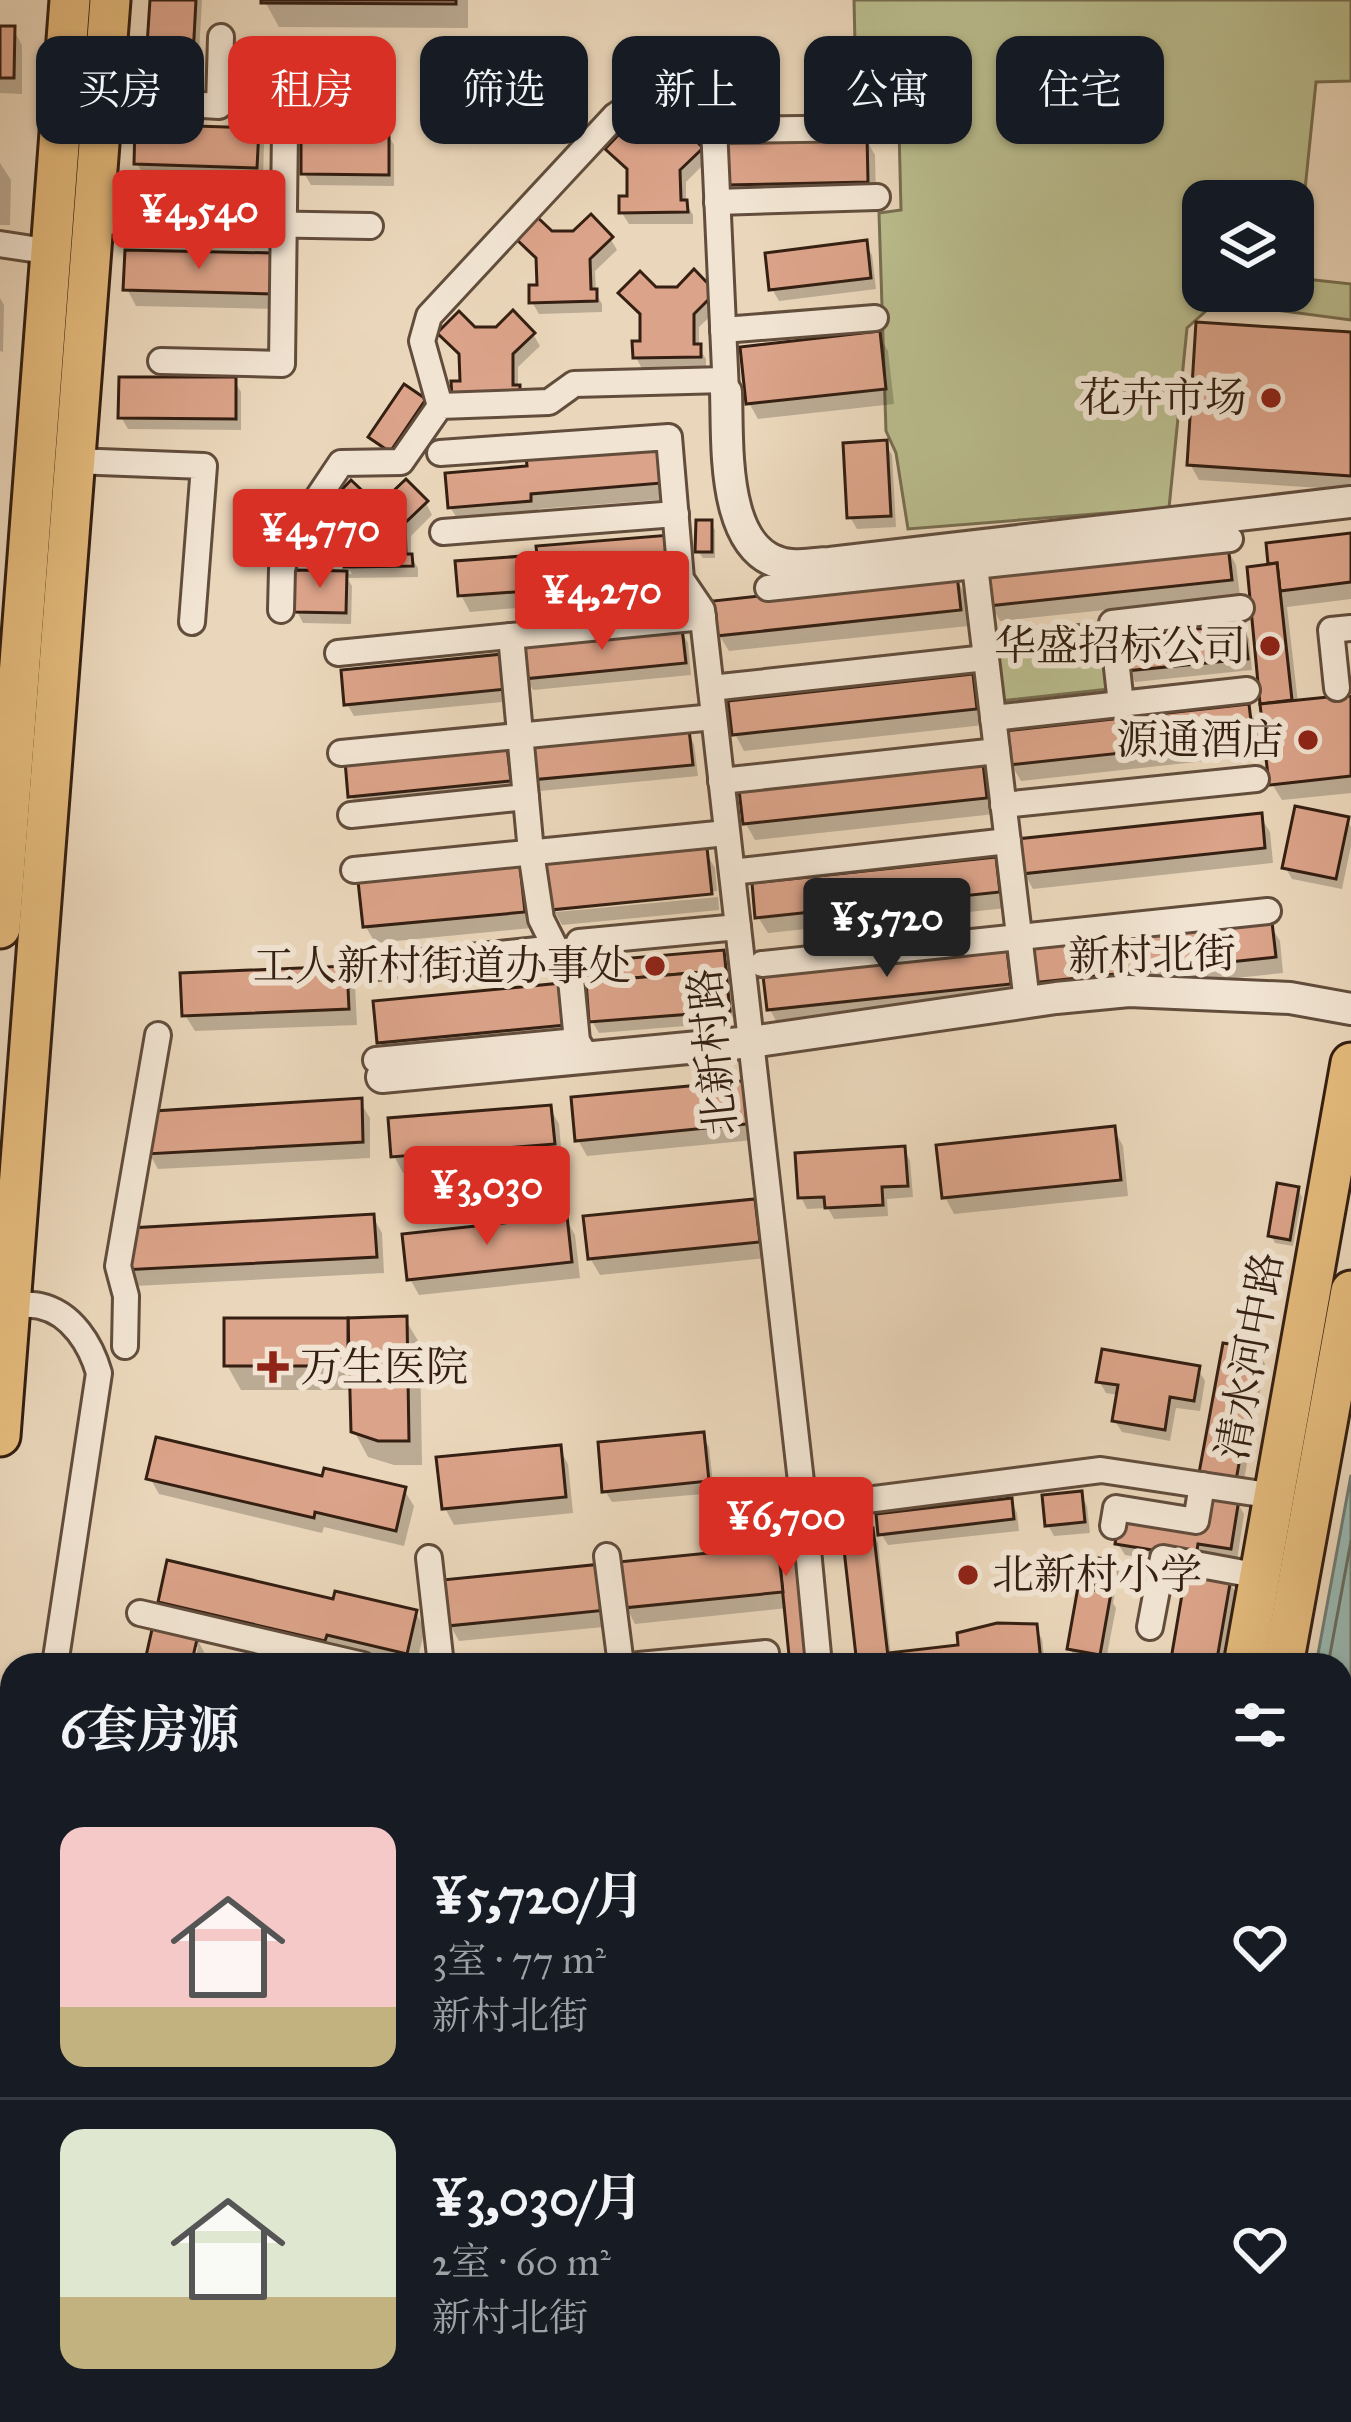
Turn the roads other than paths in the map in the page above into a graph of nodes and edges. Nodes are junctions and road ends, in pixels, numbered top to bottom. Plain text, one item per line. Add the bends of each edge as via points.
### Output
1 (70, 0) edge
2 (110, 0) edge
3 (107, 36) edge
4 (221, 37) dead end
5 (204, 105) edge
6 (612, 119) edge
7 (99, 144) edge
8 (285, 144) edge
9 (714, 144) edge
10 (877, 197) dead end
11 (717, 202) junction
12 (93, 221) junction
13 (284, 224) junction
14 (370, 226) dead end
15 (0, 244) edge
16 (52, 252) junction
17 (875, 318) dead end
18 (723, 330) junction
19 (161, 361) dead end
20 (725, 386) junction
21 (440, 406) junction
22 (440, 453) dead end
23 (74, 461) junction
24 (1351, 502) edge
25 (676, 514) junction
26 (16, 520) edge
27 (443, 532) dead end
28 (1230, 539) dead end
29 (975, 566) junction
30 (768, 588) dead end
31 (1241, 608) dead end
32 (280, 610) dead end
33 (703, 617) junction
34 (192, 622) dead end
35 (1351, 628) edge
36 (511, 636) junction
37 (338, 653) dead end
38 (986, 658) junction
39 (711, 688) junction
40 (1336, 688) dead end
41 (9, 689) edge
42 (1246, 690) dead end
43 (1121, 704) junction
44 (714, 717) junction
45 (993, 718) junction
46 (519, 736) junction
47 (997, 751) junction
48 (341, 753) dead end
49 (6, 764) edge
50 (1256, 779) dead end
51 (721, 781) junction
52 (526, 797) junction
53 (1004, 805) junction
54 (351, 815) dead end
55 (727, 832) junction
56 (1008, 841) junction
57 (531, 852) junction
58 (353, 870) dead end
59 (732, 872) junction
60 (1268, 910) dead end
61 (738, 927) junction
62 (0, 928) edge
63 (1019, 937) junction
64 (567, 945) junction
65 (762, 964) dead end
66 (365, 968) dead end
67 (1027, 1002) junction
68 (1351, 1009) edge
69 (158, 1035) dead end
70 (751, 1042) junction
71 (582, 1049) junction
72 (1351, 1064) edge
73 (379, 1068) dead end
74 (1351, 1291) edge
75 (9, 1304) junction
76 (91, 1348) junction
77 (0, 1436) edge
78 (1202, 1485) junction
79 (1274, 1496) junction
80 (804, 1508) junction
81 (1113, 1526) dead end
82 (607, 1556) dead end
83 (429, 1558) dead end
84 (1260, 1576) junction
85 (140, 1613) dead end
86 (1150, 1627) dead end
87 (57, 1653) edge
88 (312, 1653) edge
89 (439, 1653) edge
90 (619, 1653) edge
91 (818, 1653) edge
92 (1246, 1653) edge
93 (1285, 1653) edge

1 - 16 main road
2 - 3 main road
4 - 5 street via 218,106
6 - 21 street via 429,316 422,341
7 - 12 main road
8 - 13 street
9 - 11 street
10 - 11 street
11 - 18 street
12 - 13 street
12 - 23 main road
13 - 14 street
13 - 19 street via 282,364
15 - 16 street
16 - 26 main road
17 - 18 street
18 - 20 street
20 - 21 street via 574,384 549,402
20 - 24 street via 729,467 745,538 787,565
21 - 32 street via 401,462 341,463 292,536
22 - 25 street, 北新村路 via 669,436
23 - 34 street via 204,466
23 - 75 main road
25 - 27 street
25 - 33 street, 北新村路 via 681,578
26 - 41 main road
28 - 29 street
29 - 30 street
29 - 38 street
31 - 43 street via 1112,623
33 - 36 street
33 - 39 street, 北新村路
35 - 40 street via 1331,630
36 - 37 street
36 - 46 street
38 - 39 street
38 - 45 street
39 - 44 street, 北新村路
41 - 49 main road
42 - 43 street
43 - 45 street
44 - 46 street
44 - 51 street, 北新村路
45 - 47 street
46 - 48 street
46 - 52 street
47 - 51 street
47 - 53 street
49 - 62 main road
50 - 53 street
51 - 55 street, 北新村路
52 - 54 street
52 - 57 street
53 - 56 street
55 - 57 street
55 - 59 street, 北新村路
56 - 59 street
56 - 63 street
57 - 58 street
57 - 64 street via 541,920
59 - 61 street, 北新村路
60 - 63 street
61 - 64 street
61 - 70 street, 北新村路
63 - 65 street
63 - 67 street
64 - 66 street
64 - 71 street
67 - 68 street, 新村北街 via 1194,992
67 - 70 street, 新村北街
69 - 76 street via 118,1265 131,1347
70 - 71 street, 新村北街
70 - 80 street, 北新村路
71 - 73 street, 新村北街
72 - 79 main road, 清水河中路
74 - 93 main road, 清水河中路
75 - 76 street via 52,1310
75 - 77 main road
76 - 87 street via 99,1373
78 - 79 street
78 - 80 street via 1101,1470
78 - 81 street via 1196,1521 1115,1508
79 - 84 main road, 清水河中路
80 - 91 street, 北新村路
82 - 90 street
83 - 89 street
84 - 86 street via 1163,1558
84 - 92 main road, 清水河中路
85 - 88 street

